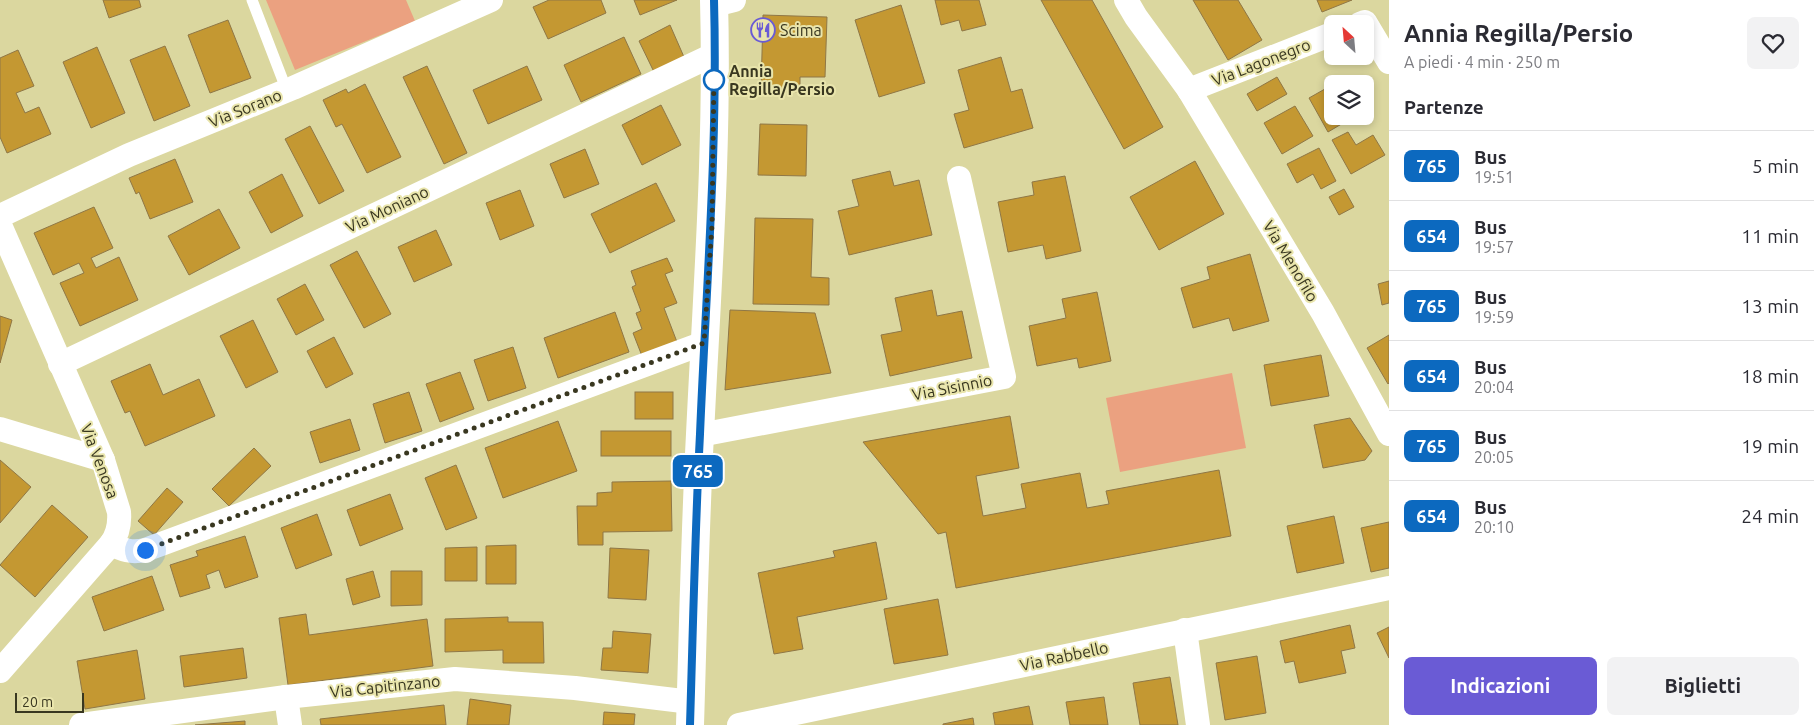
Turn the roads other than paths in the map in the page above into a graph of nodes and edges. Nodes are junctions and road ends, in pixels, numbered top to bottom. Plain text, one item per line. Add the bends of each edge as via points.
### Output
1 (252, 0) edge
2 (492, 0) edge
3 (1126, 0) edge
4 (721, 2) edge
5 (1324, 37) edge
6 (1374, 37) edge
7 (715, 54) junction
8 (1389, 62) edge
9 (1189, 90) junction
10 (287, 91) junction
11 (959, 178) dead end
12 (0, 216) edge
13 (0, 225) edge
14 (704, 343) junction
15 (60, 364) junction
16 (0, 429) edge
17 (1389, 434) edge
18 (700, 435) junction
19 (103, 460) junction
20 (111, 544) junction
21 (1389, 588) edge
22 (1185, 630) junction
23 (0, 670) edge
24 (286, 697) junction
25 (690, 714) edge
26 (81, 725) edge
27 (290, 725) edge
28 (739, 725) edge
29 (1198, 725) edge

1 - 10 lane
2 - 10 street, Via Sorano
3 - 9 street, Via Menofilo
4 - 7 street
5 - 9 street, Via Lagonegro
6 - 8 street
7 - 14 street via 712,225
7 - 15 street, Via Moniano
9 - 17 street, Via Menofilo via 1323,313
10 - 12 street, Via Sorano via 129,155
11 - 18 street, Via Sisinnio via 1004,377
13 - 15 street, Via Venosa
14 - 18 street
14 - 20 street via 145,550 126,551
15 - 19 street, Via Venosa
16 - 19 street
18 - 25 street
19 - 20 street, Via Venosa via 119,512 118,528
20 - 23 street, Via Venosa
21 - 22 street, Via Rabbello
22 - 28 street, Via Rabbello
22 - 29 street
24 - 25 street, Via Capitinzano via 455,679 574,688
24 - 26 street, Via Capitinzano
24 - 27 street

